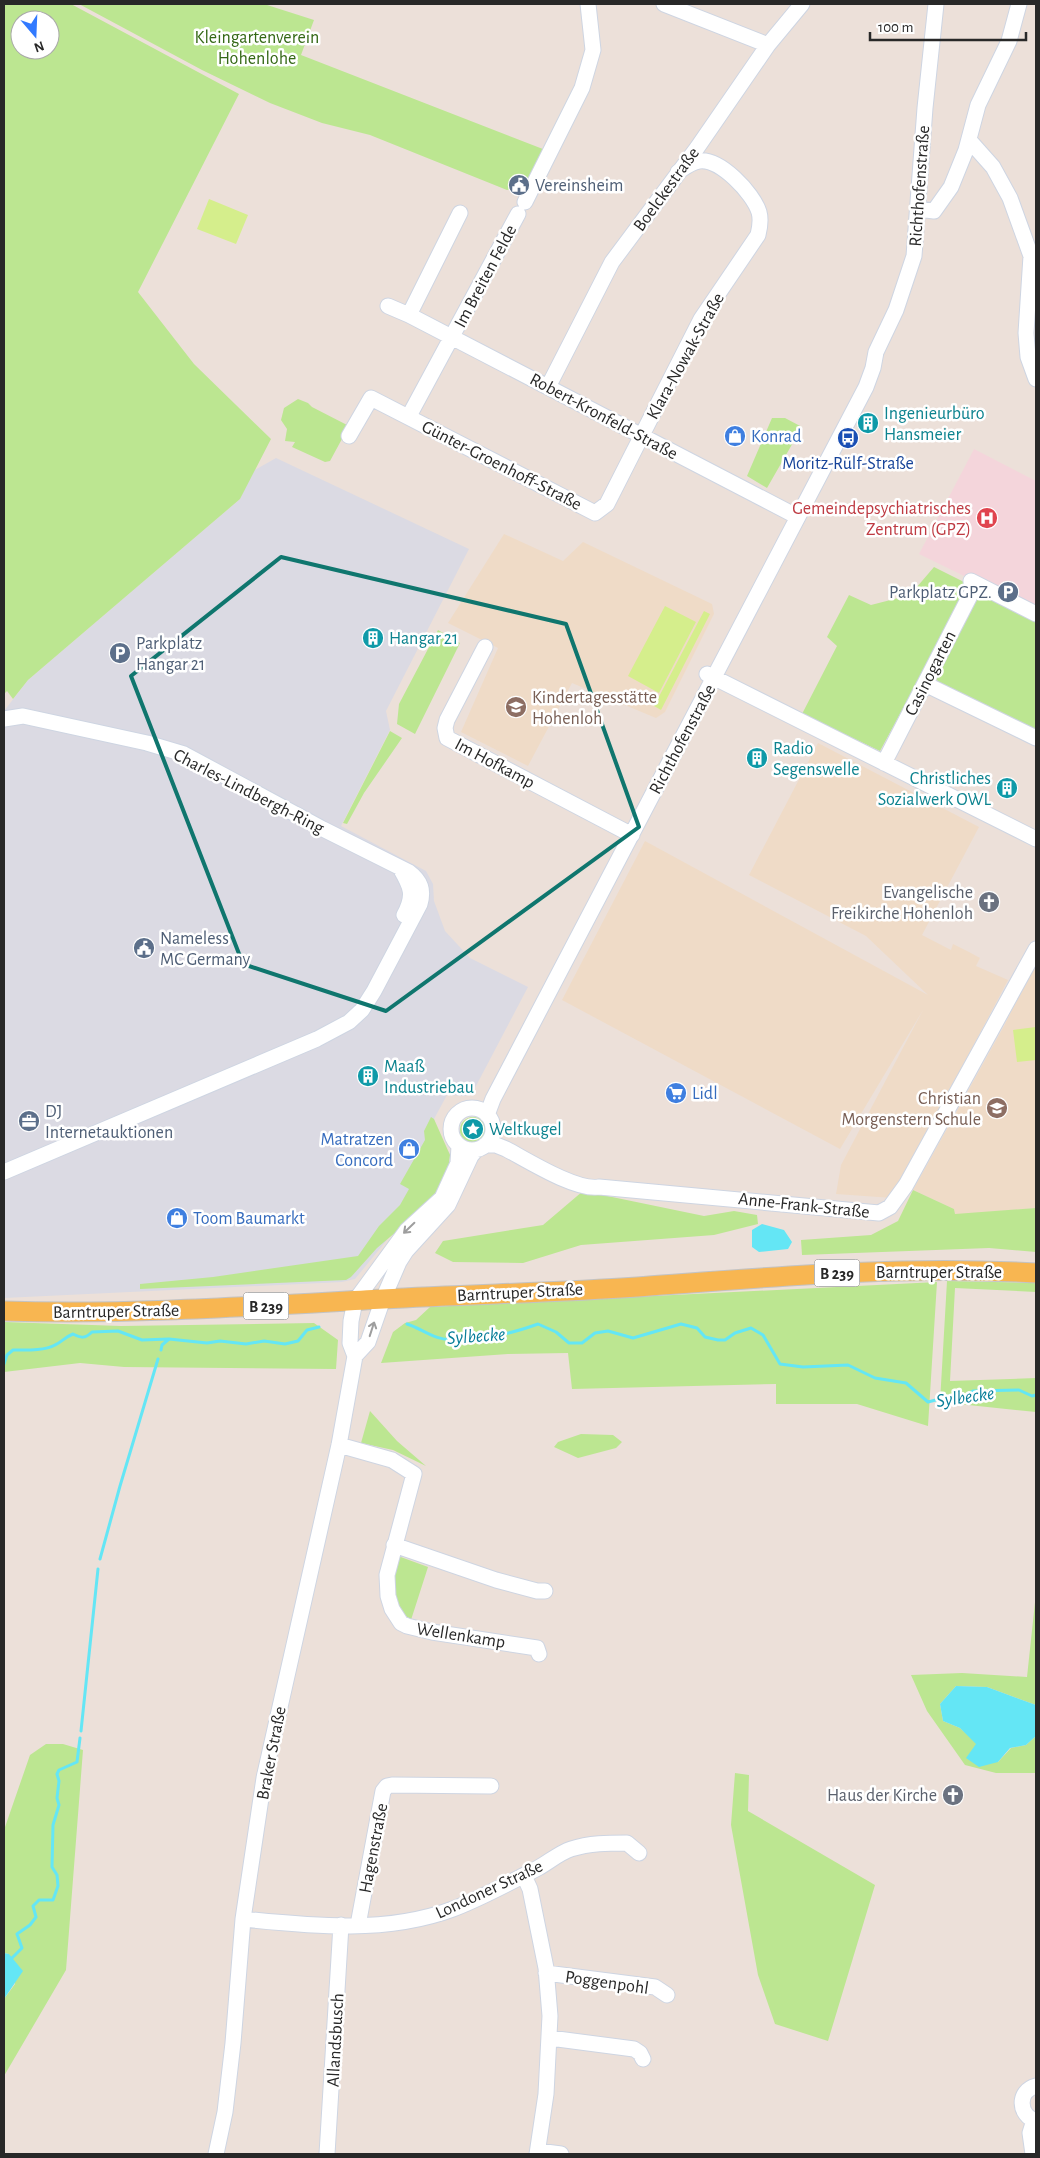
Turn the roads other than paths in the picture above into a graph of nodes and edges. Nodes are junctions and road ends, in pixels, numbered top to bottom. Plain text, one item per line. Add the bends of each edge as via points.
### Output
1 (588, 4) edge
2 (664, 4) edge
3 (802, 4) edge
4 (936, 4) edge
5 (1019, 4) edge
6 (768, 45) junction
7 (969, 140) junction
8 (678, 172) junction
9 (918, 209) junction
10 (460, 213) dead end
11 (1033, 257) edge
12 (388, 306) dead end
13 (409, 315) junction
14 (452, 338) junction
15 (1036, 379) edge
16 (548, 387) junction
17 (409, 416) junction
18 (350, 436) dead end
19 (641, 436) junction
20 (794, 515) junction
21 (1036, 614) edge
22 (485, 647) dead end
23 (710, 675) junction
24 (925, 684) junction
25 (4, 720) edge
26 (1036, 738) edge
27 (884, 763) junction
28 (628, 833) junction
29 (1036, 839) edge
30 (1036, 949) edge
31 (486, 1117) junction
32 (459, 1146) junction
33 (481, 1147) junction
34 (4, 1172) edge
35 (599, 1187) junction
36 (1036, 1273) edge
37 (383, 1299) junction
38 (355, 1301) junction
39 (4, 1311) edge
40 (355, 1356) junction
41 (339, 1445) junction
42 (394, 1545) junction
43 (545, 1590) dead end
44 (539, 1654) dead end
45 (491, 1786) dead end
46 (639, 1853) dead end
47 (524, 1876) junction
48 (243, 1919) junction
49 (341, 1925) junction
50 (358, 1926) junction
51 (546, 1973) junction
52 (666, 1994) dead end
53 (550, 2038) junction
54 (643, 2059) dead end
55 (1036, 2086) edge
56 (1035, 2121) edge
57 (537, 2153) edge
58 (216, 2154) edge
59 (327, 2154) edge
60 (560, 2154) edge
61 (1033, 2154) edge

1 - 14 street, Im Breiten Felde via 593,50 582,88
2 - 6 street
3 - 6 street, Boelckestraße
4 - 9 street, Richthofenstraße
5 - 7 street via 1009,41 978,105
6 - 8 street, Boelckestraße
7 - 9 street via 951,188 941,203 934,211
7 - 11 street via 993,167 1010,198
8 - 16 street, Boelckestraße via 612,262
8 - 19 street, Klara-Nowak-Straße via 698,161 709,161 723,168 753,200 760,223 758,235 701,319
9 - 20 street, Richthofenstraße via 912,261 896,310 873,361 866,388
10 - 13 street
11 - 15 street via 1026,333 1028,357
12 - 13 street, Robert-Kronfeld-Straße
13 - 14 street, Robert-Kronfeld-Straße
14 - 16 street, Robert-Kronfeld-Straße
14 - 17 street, Günter-Groenhoff-Straße
16 - 19 street, Robert-Kronfeld-Straße
17 - 18 street, Günter-Groenhoff-Straße via 371,398
17 - 19 street, Günter-Groenhoff-Straße via 595,513 607,504
19 - 20 street, Robert-Kronfeld-Straße
20 - 23 street, Richthofenstraße
21 - 24 street, Casinogarten via 973,583
22 - 28 street, Im Hofkamp via 447,720 448,738
23 - 27 street
23 - 28 street, Richthofenstraße
24 - 26 street
24 - 27 street, Casinogarten
25 - 34 street, Charles-Lindbergh-Ring via 22,716 184,754 400,868 411,894 407,910 364,992 334,1029 274,1058
27 - 29 street
28 - 31 street, Richthofenstraße
30 - 35 street, Anne-Frank-Straße via 906,1185 890,1207 879,1212
31 - 32 street via 466,1109 454,1118 452,1134
31 - 33 street via 490,1139
31 - 35 street, Anne-Frank-Straße via 511,1142 572,1174 595,1182
32 - 33 street via 470,1150
32 -> 38 street via 458,1163 442,1198 406,1230
33 - 35 street, Anne-Frank-Straße via 496,1145 573,1182 592,1189
33 - 37 street via 471,1156 448,1205 406,1251
36 - 37 main road, Barntruper Straße / B 239 via 868,1272
37 - 38 main road, Barntruper Straße / B 239
40 -> 37 street, Braker Straße via 368,1342
38 - 39 main road, Barntruper Straße / B 239 via 174,1311
38 - 40 street, Braker Straße via 350,1343
40 - 41 street, Braker Straße
41 - 42 street, Wellenkamp via 392,1460 414,1474
41 - 48 street, Braker Straße via 264,1778
42 - 43 street via 496,1580
42 - 44 street, Wellenkamp via 387,1575 388,1596 401,1623 432,1632 537,1648
45 - 50 street, Hagenstraße via 387,1786
46 - 47 street, Londoner Straße via 628,1843 586,1845 564,1852
47 - 50 street, Londoner Straße via 429,1916 387,1925
47 - 51 street, Poggenpohl via 530,1888
48 - 49 street, Londoner Straße
48 - 58 street, Braker Straße via 233,2043 225,2112
49 - 50 street, Londoner Straße
49 - 59 street, Allandsbusch
51 - 52 street, Poggenpohl via 655,1988
51 - 53 street, Poggenpohl
53 - 54 street via 634,2049
53 - 57 street, Poggenpohl
55 - 56 street via 1027,2090 1022,2101 1024,2111
56 - 61 street via 1030,2133
57 - 60 street, Poggenpohl

